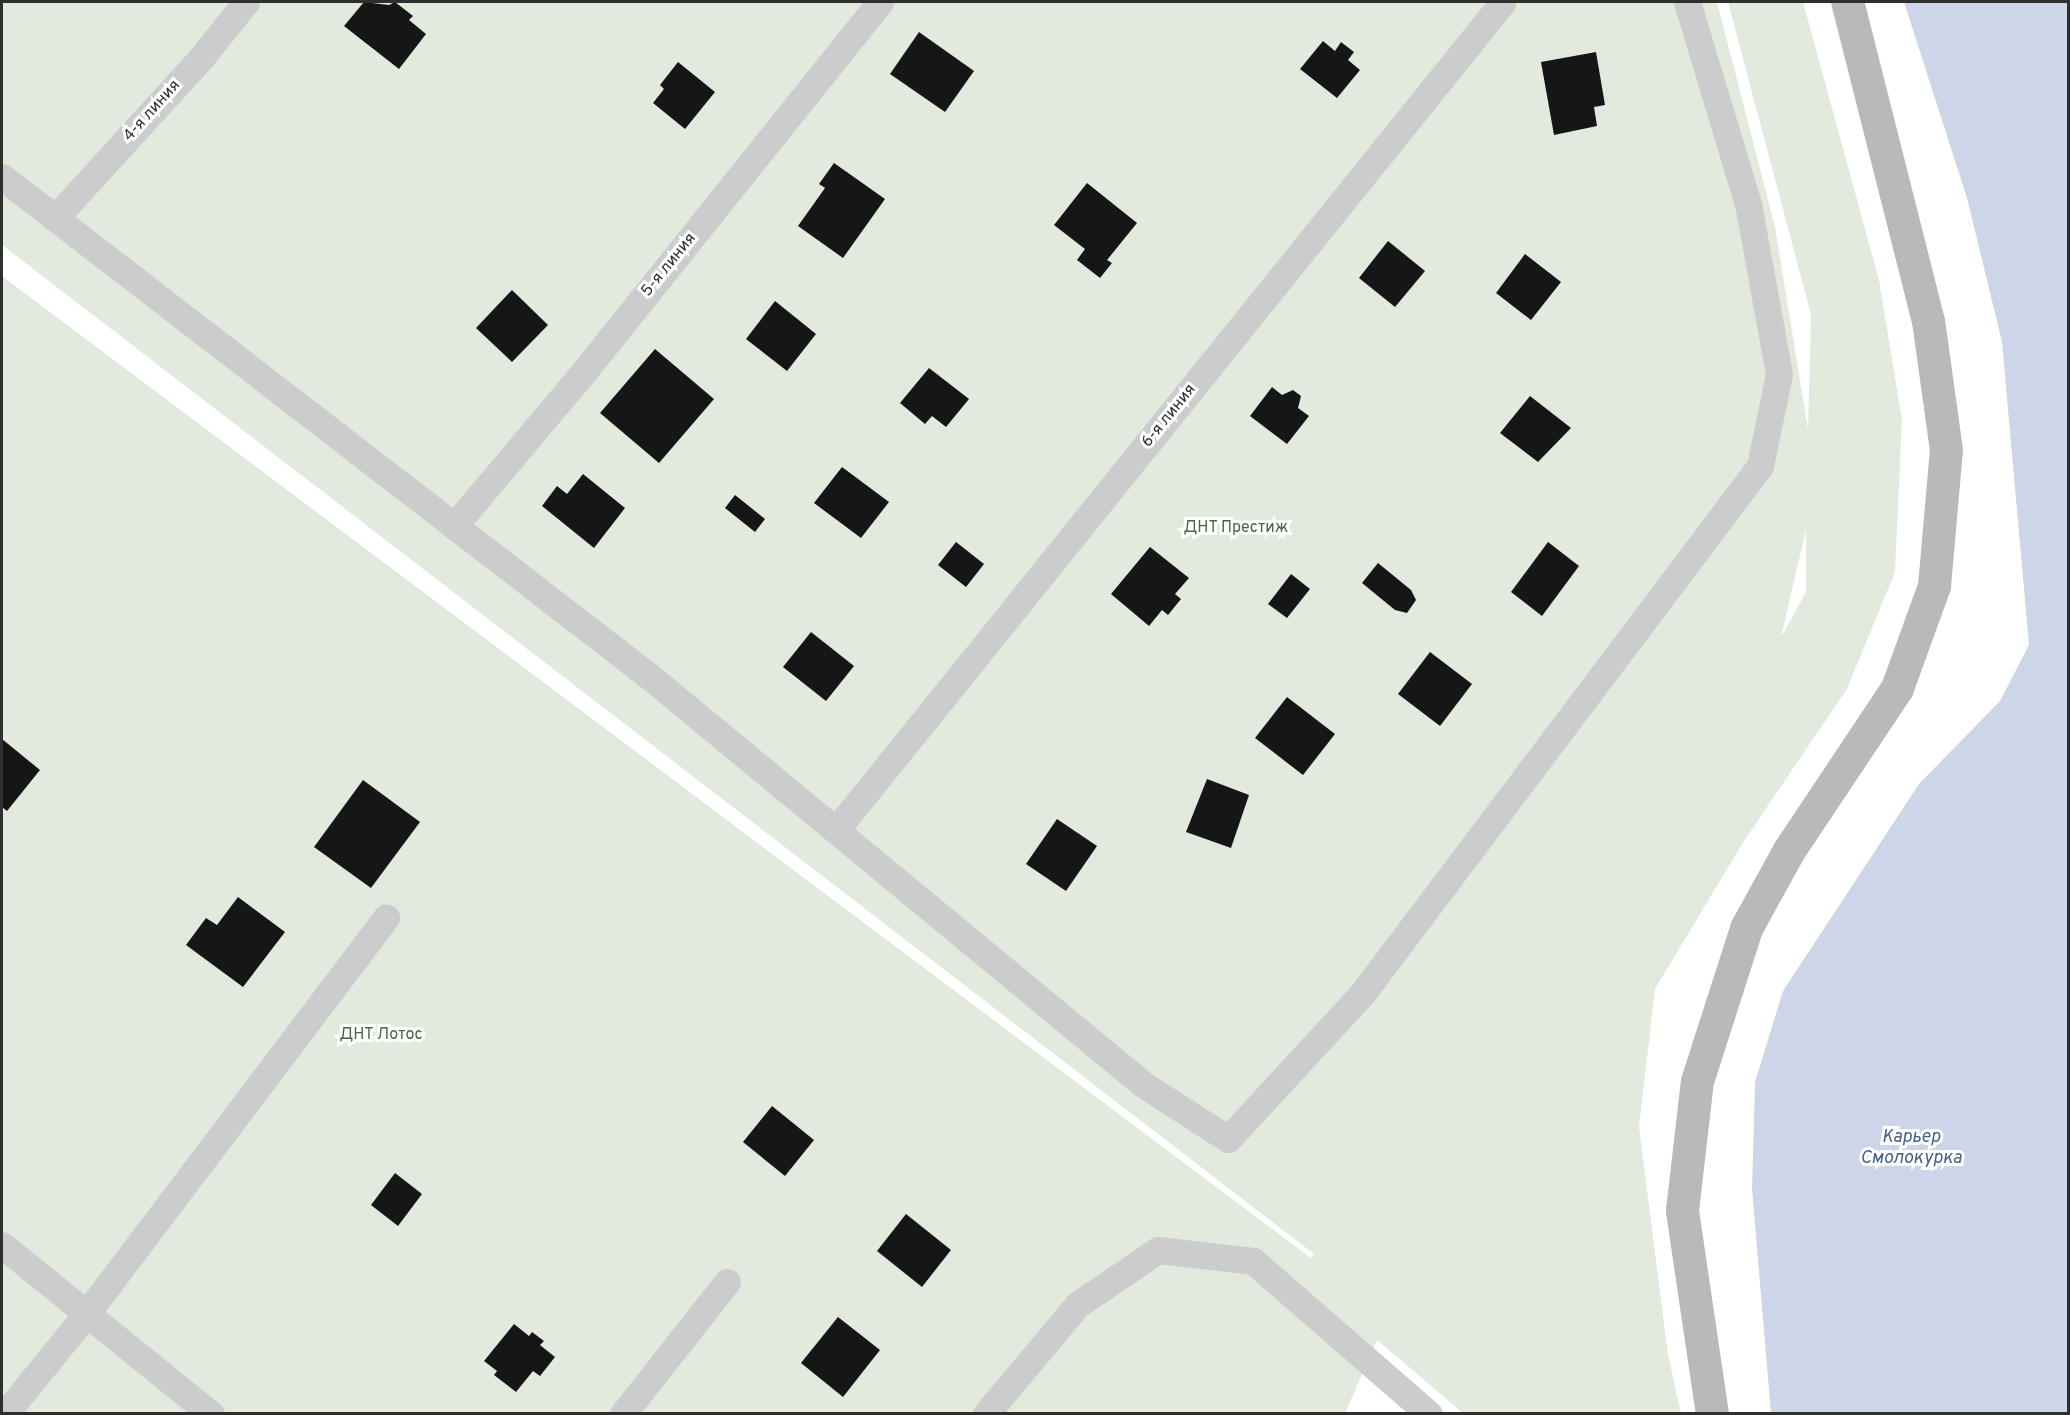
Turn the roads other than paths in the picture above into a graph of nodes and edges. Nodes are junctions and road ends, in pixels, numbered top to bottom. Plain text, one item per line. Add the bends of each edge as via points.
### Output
1 (246, 2) edge
2 (880, 2) edge
3 (1503, 2) edge
4 (1687, 2) edge
5 (1847, 2) edge
6 (2, 177) edge
7 (55, 218) junction
8 (454, 525) junction
9 (836, 830) junction
10 (386, 916) dead end
11 (2, 1245) edge
12 (727, 1282) dead end
13 (87, 1313) junction
14 (5, 1413) edge
15 (212, 1413) edge
16 (623, 1413) edge
17 (986, 1413) edge
18 (1429, 1413) edge
19 (1713, 1413) edge

1 - 7 street, 4-я линия via 201,58
2 - 8 street, 5-я линия via 578,379
3 - 9 street, 6-я линия
4 - 9 street via 1748,204 1779,374 1760,466 1362,994 1228,1139 1144,1085
5 - 19 street via 1928,321 1946,450 1934,586 1897,688 1789,850 1746,928 1697,1081 1683,1210
6 - 7 street
7 - 8 street
8 - 9 street via 649,676
10 - 13 street
11 - 13 street
12 - 16 street
13 - 14 street
13 - 15 street
17 - 18 street via 1077,1305 1158,1250 1253,1261

